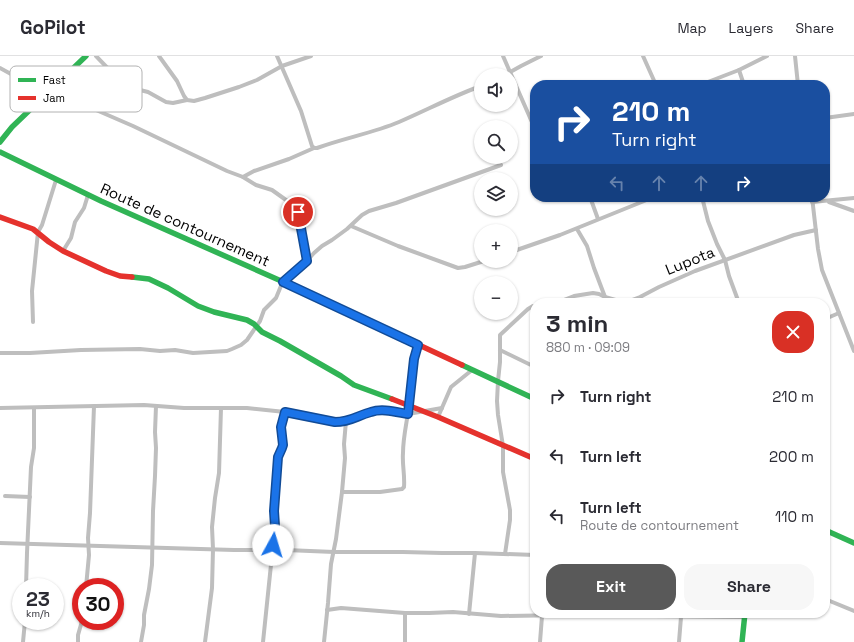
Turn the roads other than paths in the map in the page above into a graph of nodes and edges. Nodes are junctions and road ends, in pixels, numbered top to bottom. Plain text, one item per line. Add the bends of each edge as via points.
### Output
1 (86, 56) edge
2 (96, 56) edge
3 (159, 56) edge
4 (277, 56) edge
5 (311, 56) edge
6 (503, 56) edge
7 (541, 56) edge
8 (643, 56) edge
9 (767, 56) edge
10 (795, 56) edge
11 (76, 66) edge
12 (106, 66) edge
13 (282, 66) junction
14 (0, 68) edge
15 (508, 68) edge
16 (518, 68) edge
17 (739, 70) junction
18 (10, 74) edge
19 (654, 80) edge
20 (713, 80) edge
21 (742, 80) edge
22 (797, 80) edge
23 (474, 89) edge
24 (142, 90) edge
25 (518, 90) edge
26 (187, 100) junction
27 (28, 112) edge
28 (101, 112) edge
29 (854, 114) edge
30 (830, 117) edge
31 (530, 118) edge
32 (0, 142) edge
33 (314, 148) junction
34 (0, 152) edge
35 (501, 165) dead end
36 (243, 177) junction
37 (56, 180) junction
38 (88, 194) junction
39 (854, 198) edge
40 (830, 201) edge
41 (592, 202) edge
42 (641, 202) edge
43 (703, 202) edge
44 (812, 202) edge
45 (830, 202) edge
46 (854, 211) edge
47 (0, 217) edge
48 (598, 219) junction
49 (351, 226) junction
50 (577, 228) junction
51 (816, 230) junction
52 (38, 232) junction
53 (63, 250) junction
54 (518, 250) edge
55 (725, 260) junction
56 (307, 261) junction
57 (474, 264) edge
58 (283, 282) junction
59 (605, 297) junction
60 (569, 298) edge
61 (608, 298) edge
62 (636, 298) edge
63 (737, 298) edge
64 (530, 308) edge
65 (839, 313) junction
66 (830, 317) edge
67 (33, 322) dead end
68 (256, 326) junction
69 (418, 345) junction
70 (500, 350) junction
71 (854, 352) edge
72 (0, 353) edge
73 (530, 365) edge
74 (472, 370) junction
75 (498, 382) junction
76 (530, 397) edge
77 (94, 406) junction
78 (156, 406) junction
79 (409, 406) junction
80 (0, 408) edge
81 (34, 408) junction
82 (221, 408) junction
83 (442, 408) junction
84 (423, 411) junction
85 (285, 412) junction
86 (408, 414) junction
87 (438, 417) junction
88 (346, 421) junction
89 (503, 446) junction
90 (530, 457) edge
91 (342, 492) junction
92 (5, 496) dead end
93 (30, 497) junction
94 (830, 532) edge
95 (0, 543) edge
96 (854, 543) edge
97 (28, 544) junction
98 (89, 546) junction
99 (153, 547) junction
100 (213, 549) junction
101 (272, 550) junction
102 (334, 552) junction
103 (475, 553) junction
104 (505, 554) junction
105 (530, 555) edge
106 (26, 578) edge
107 (87, 578) edge
108 (830, 601) edge
109 (327, 610) junction
110 (854, 610) edge
111 (406, 612) junction
112 (469, 614) junction
113 (530, 616) edge
114 (542, 618) edge
115 (681, 618) edge
116 (745, 618) edge
117 (24, 630) edge
118 (79, 630) edge
119 (23, 642) edge
120 (78, 642) edge
121 (141, 642) edge
122 (205, 642) edge
123 (263, 642) edge
124 (324, 642) edge
125 (405, 642) edge
126 (540, 642) edge
127 (679, 642) edge
128 (742, 642) edge

1 - 11 street
2 - 12 street
3 - 26 street via 173,74
4 - 13 street
5 - 13 street
6 - 15 street
7 - 16 street
8 - 19 street
9 - 17 street
10 - 22 street
13 - 26 street via 239,87 199,100
13 - 33 street
14 - 18 street
17 - 20 street
17 - 21 street
23 - 33 street via 398,122
24 - 26 street via 166,102
25 - 31 street
27 - 32 street
28 - 36 street
29 - 30 street
33 - 36 street
34 - 37 street, Route de contournement
35 - 49 street via 369,211
36 - 56 street via 276,192 296,207
37 - 38 street, Route de contournement
37 - 52 street
38 - 53 street via 84,208
38 - 58 street, Route de contournement
39 - 40 street
41 - 48 street
42 - 48 street
43 - 55 street
44 - 51 street
45 - 46 street
47 - 52 street
48 - 50 street
49 - 56 street via 314,252
49 - 57 street via 460,268
50 - 54 street
50 - 59 street via 587,246
51 - 55 street, Lupota via 794,235
51 - 65 street via 822,270
52 - 53 street
52 - 67 street via 32,291
53 - 68 street via 111,273 145,278 198,306 242,318
55 - 62 street, Lupota
55 - 63 street
56 - 58 street
58 - 68 street via 276,298 264,310
58 - 69 street, Route de contournement
59 - 60 street, Lupota via 593,293
59 - 61 street, Lupota
64 - 70 street via 500,335
65 - 66 street
65 - 71 street
68 - 72 street via 247,340 227,351 193,353 174,350 102,349
68 - 79 street via 262,332 351,383
69 - 74 street, Route de contournement
69 - 79 street
70 - 73 street
70 - 75 street
74 - 75 street, Route de contournement
74 - 83 street via 451,386
75 - 76 street, Route de contournement
75 - 89 street via 498,415
77 - 78 street
77 - 81 street
77 - 98 street
78 - 82 street
78 - 99 street
79 - 84 street
79 - 86 street
80 - 81 street
81 - 93 street
82 - 85 street
82 - 100 street via 219,474 212,527
83 - 84 street
83 - 87 street
84 - 86 street
84 - 87 street
85 - 88 street via 335,422
85 - 101 street via 281,427 283,445 278,457
86 - 88 street via 379,410
86 - 91 street via 402,453 405,474 403,488 387,492
87 - 89 street
88 - 91 street
89 - 90 street
89 - 104 street via 502,472 510,510
91 - 102 street
92 - 93 street
93 - 97 street
94 - 96 street
95 - 97 street
97 - 98 street
97 - 106 street
98 - 99 street
98 - 107 street
99 - 100 street
99 - 121 street
100 - 101 street
100 - 122 street via 212,588
101 - 102 street
101 - 123 street
102 - 103 street
102 - 109 street
103 - 104 street
103 - 112 street
104 - 105 street
108 - 110 street
109 - 111 street via 341,608
109 - 124 street
111 - 112 street
111 - 125 street
112 - 113 street
114 - 126 street
115 - 127 street
116 - 128 street
117 - 119 street
118 - 120 street

